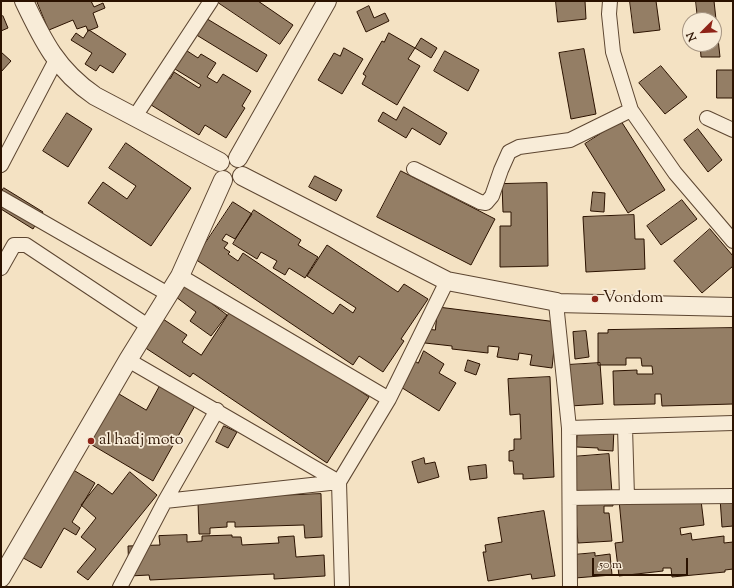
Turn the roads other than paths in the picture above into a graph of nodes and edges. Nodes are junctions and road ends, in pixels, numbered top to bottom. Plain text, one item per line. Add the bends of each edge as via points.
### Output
1 (24, 1) edge
2 (212, 1) edge
3 (327, 1) edge
4 (610, 1) edge
5 (56, 60) junction
6 (631, 110) junction
7 (134, 118) junction
8 (707, 118) dead end
9 (733, 130) edge
10 (238, 158) junction
11 (220, 162) junction
12 (1, 165) edge
13 (414, 169) dead end
14 (242, 176) junction
15 (223, 180) junction
16 (1, 198) edge
17 (733, 241) edge
18 (1, 268) edge
19 (180, 276) junction
20 (447, 280) junction
21 (168, 294) junction
22 (556, 303) junction
23 (733, 307) edge
24 (148, 326) junction
25 (128, 360) junction
26 (389, 399) junction
27 (217, 410) junction
28 (733, 423) edge
29 (625, 427) junction
30 (569, 428) junction
31 (339, 482) junction
32 (733, 496) edge
33 (627, 497) junction
34 (570, 498) junction
35 (165, 501) junction
36 (3, 568) edge
37 (120, 587) edge
38 (342, 587) edge
39 (570, 587) edge

1 - 5 street via 45,45
2 - 7 street
3 - 10 street
4 - 6 street via 609,14 614,52
5 - 7 street via 80,86
5 - 12 street
6 - 13 street via 570,140 519,147 509,152 492,196 486,203
6 - 17 street via 675,173
7 - 11 street
8 - 9 street
10 - 11 street via 229,156
10 - 14 street via 244,166
11 - 15 street via 218,170
14 - 15 street via 234,182
14 - 20 street
15 - 19 street
16 - 21 street
18 - 24 street via 14,246 26,245
19 - 21 street
19 - 26 street
20 - 22 street via 558,302
20 - 26 street
21 - 24 street
22 - 23 street
22 - 30 street
24 - 25 street
25 - 27 street
25 - 36 street
26 - 31 street
27 - 31 street
27 - 35 street
28 - 29 street
29 - 30 street
29 - 33 street
30 - 34 street
31 - 35 street
31 - 38 street
32 - 33 street
33 - 34 street
34 - 39 street
35 - 37 street

